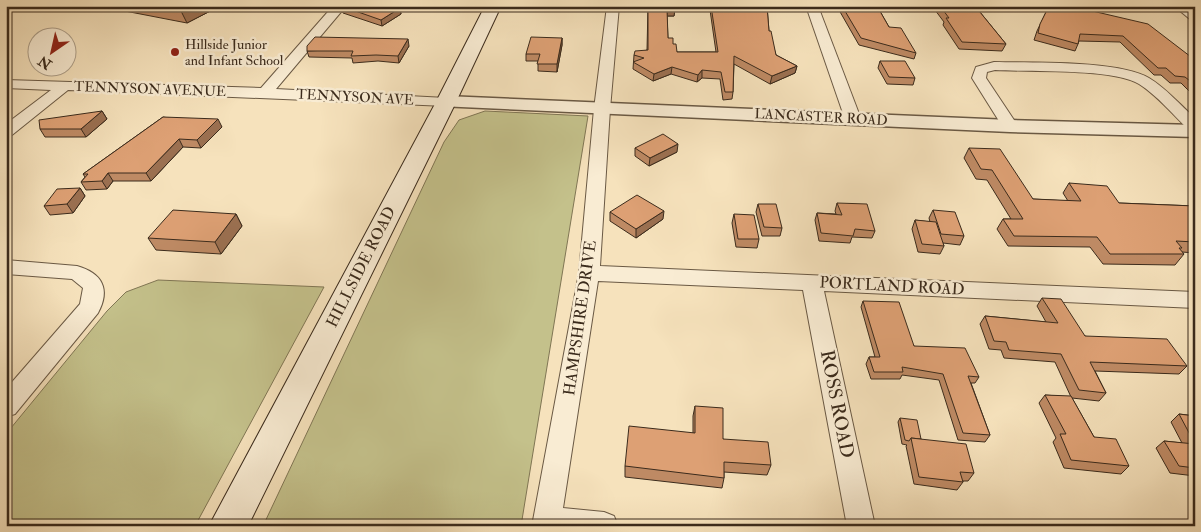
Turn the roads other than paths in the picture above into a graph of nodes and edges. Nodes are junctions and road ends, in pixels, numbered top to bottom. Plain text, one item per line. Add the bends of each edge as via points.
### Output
1 (340, 6) edge
2 (493, 6) edge
3 (613, 6) edge
4 (812, 6) edge
5 (1180, 6) edge
6 (1195, 17) edge
7 (6, 84) edge
8 (65, 86) junction
9 (264, 92) junction
10 (446, 102) junction
11 (602, 108) junction
12 (853, 119) junction
13 (1010, 126) junction
14 (1195, 129) edge
15 (6, 132) edge
16 (6, 267) edge
17 (589, 273) junction
18 (812, 283) junction
19 (1195, 300) edge
20 (6, 407) edge
21 (547, 523) edge
22 (228, 526) edge
23 (604, 526) edge
24 (861, 526) edge

1 - 9 street
2 - 10 main road, HILLSIDE ROAD
3 - 11 street, HAMPSHIRE DRIVE
4 - 12 street
5 - 6 street
7 - 8 street, TENNYSON AVENUE
8 - 9 street, TENNYSON AVENUE
8 - 15 street
9 - 10 street, TENNYSON AVE
10 - 11 street, LANCASTER ROAD
10 - 22 main road, HILLSIDE ROAD
11 - 12 street, LANCASTER ROAD
11 - 17 street, HAMPSHIRE DRIVE
12 - 13 street, LANCASTER ROAD
13 - 14 street, LANCASTER ROAD
13 - 14 street via 979,78 981,70 994,66 1108,71 1130,75 1144,80
16 - 20 street via 76,273 94,286 90,307
17 - 18 street, PORTLAND ROAD
17 - 21 street, HAMPSHIRE DRIVE
18 - 19 street, PORTLAND ROAD
18 - 24 street, ROSS ROAD
21 - 23 street

